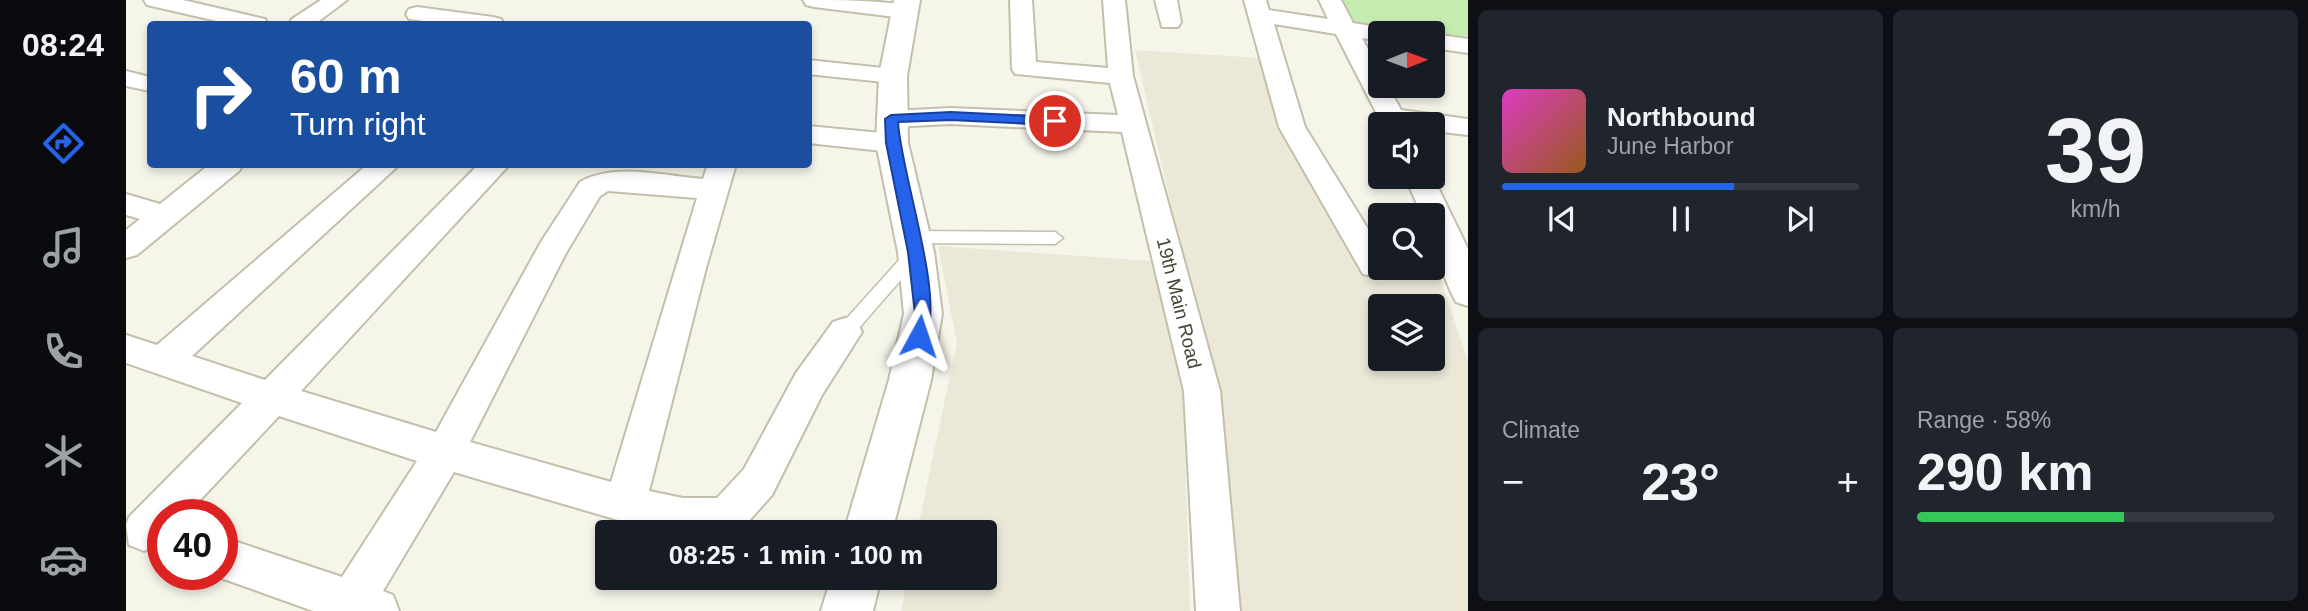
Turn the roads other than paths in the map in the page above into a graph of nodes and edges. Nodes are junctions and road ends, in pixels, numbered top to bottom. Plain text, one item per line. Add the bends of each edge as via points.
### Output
1 (155, 0) edge
2 (336, 0) edge
3 (814, 0) edge
4 (1020, 0) edge
5 (1114, 0) edge
6 (1330, 0) edge
7 (905, 6) edge
8 (1258, 7) edge
9 (418, 13) edge
10 (244, 21) edge
11 (304, 21) edge
12 (473, 21) edge
13 (1348, 30) junction
14 (1368, 32) edge
15 (1446, 43) edge
16 (1468, 46) edge
17 (812, 67) edge
18 (893, 76) junction
19 (1121, 76) junction
20 (126, 78) edge
21 (147, 83) edge
22 (1389, 112) edge
23 (1133, 124) junction
24 (1445, 125) edge
25 (1468, 127) edge
26 (892, 131) junction
27 (812, 134) edge
28 (224, 168) edge
29 (381, 168) edge
30 (492, 168) edge
31 (718, 177) edge
32 (1424, 189) edge
33 (126, 204) edge
34 (164, 216) junction
35 (1055, 238) dead end
36 (914, 244) junction
37 (126, 247) edge
38 (1368, 256) edge
39 (1453, 262) edge
40 (1468, 293) edge
41 (845, 332) joint
42 (126, 349) edge
43 (163, 361) junction
44 (271, 396) junction
45 (445, 452) junction
46 (625, 505) junction
47 (871, 520) edge
48 (144, 531) edge
49 (238, 563) edge
50 (853, 590) edge
51 (364, 606) edge
52 (847, 611) edge
53 (1218, 611) edge

1 - 10 street
2 - 11 street
3 - 7 street
4 - 19 street via 1024,69
5 - 19 street, 19th Main Road
6 - 13 street
7 - 18 street
8 - 13 street
8 - 38 street via 1292,127
9 - 12 street
13 - 14 street
13 - 22 street
15 - 16 street
17 - 18 street
18 - 26 street
19 - 23 street, 19th Main Road
20 - 21 street
23 - 26 street via 951,116
23 - 53 street, 19th Main Road via 1202,391
24 - 25 street
26 - 27 street
26 - 36 street
28 - 34 street
29 - 43 street
30 - 44 street
31 - 45 street via 612,181 590,190 552,250
31 - 46 street
32 - 39 street
33 - 34 street
34 - 37 street
35 - 36 lane
36 - 41 lane
36 - 47 street via 923,314
39 - 40 street
41 - 46 street via 808,384 758,482 726,517 683,518
42 - 43 street
43 - 44 street
44 - 45 street
44 - 48 street
45 - 46 street
45 - 51 street
49 - 51 street
50 - 52 street

